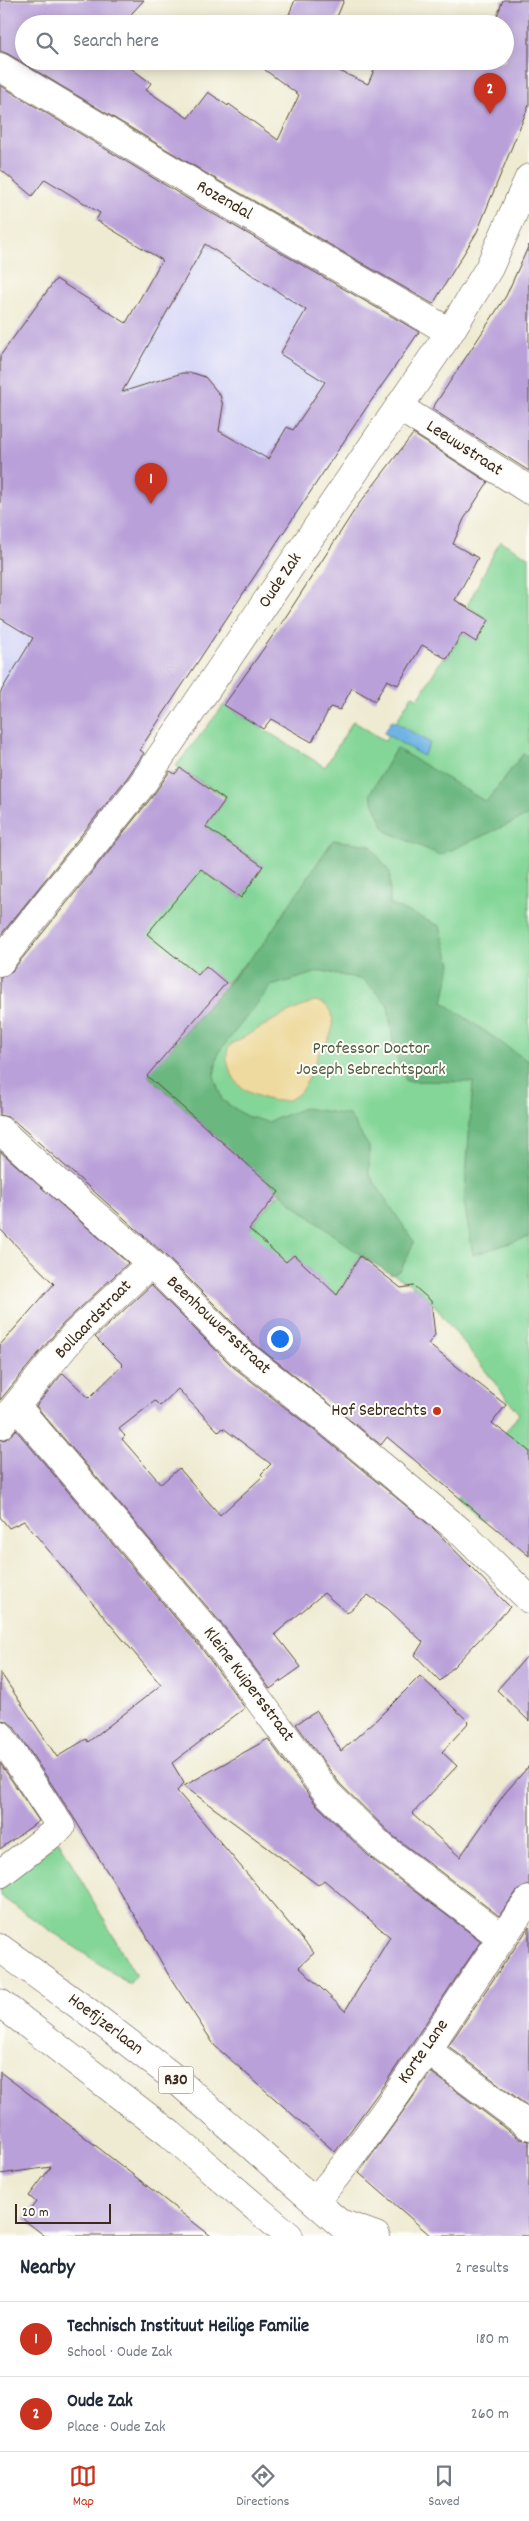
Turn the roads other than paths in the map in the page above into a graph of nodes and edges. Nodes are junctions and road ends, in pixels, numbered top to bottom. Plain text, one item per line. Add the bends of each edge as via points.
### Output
1 (0, 67) edge
2 (529, 178) edge
3 (450, 332) junction
4 (399, 407) junction
5 (529, 490) edge
6 (0, 962) edge
7 (0, 1130) edge
8 (151, 1262) junction
9 (8, 1416) edge
10 (529, 1599) edge
11 (0, 1735) edge
12 (0, 1874) edge
13 (529, 1900) edge
14 (501, 1938) junction
15 (0, 1948) edge
16 (0, 2003) edge
17 (427, 2050) junction
18 (529, 2126) edge
19 (315, 2201) junction
20 (348, 2230) edge
21 (286, 2235) edge
22 (376, 2236) edge

1 - 3 street, Rozendal
2 - 3 street, Oude Zak via 489,268
3 - 4 street, Oude Zak
4 - 5 street, Leeuwstraat
4 - 6 street, Oude Zak via 140,787
7 - 8 street, Beenhouwersstraat
8 - 9 street, Bollaardstraat via 74,1335
8 - 10 street, Beenhouwersstraat via 242,1354 460,1531
9 - 14 street, Kleine Kuipersstraat via 214,1638 328,1794 383,1848
11 - 12 street via 61,1827
13 - 14 street, Korte Lane
14 - 17 street, Korte Lane
15 - 19 street, Hoefijzerlaan / R30 via 173,2078
16 - 21 street, R30 via 170,2134
17 - 18 street
17 - 19 street, Korte Lane via 339,2173
19 - 20 street, Hoefijzerlaan / R30
20 - 22 street, Hoefijzerlaan

